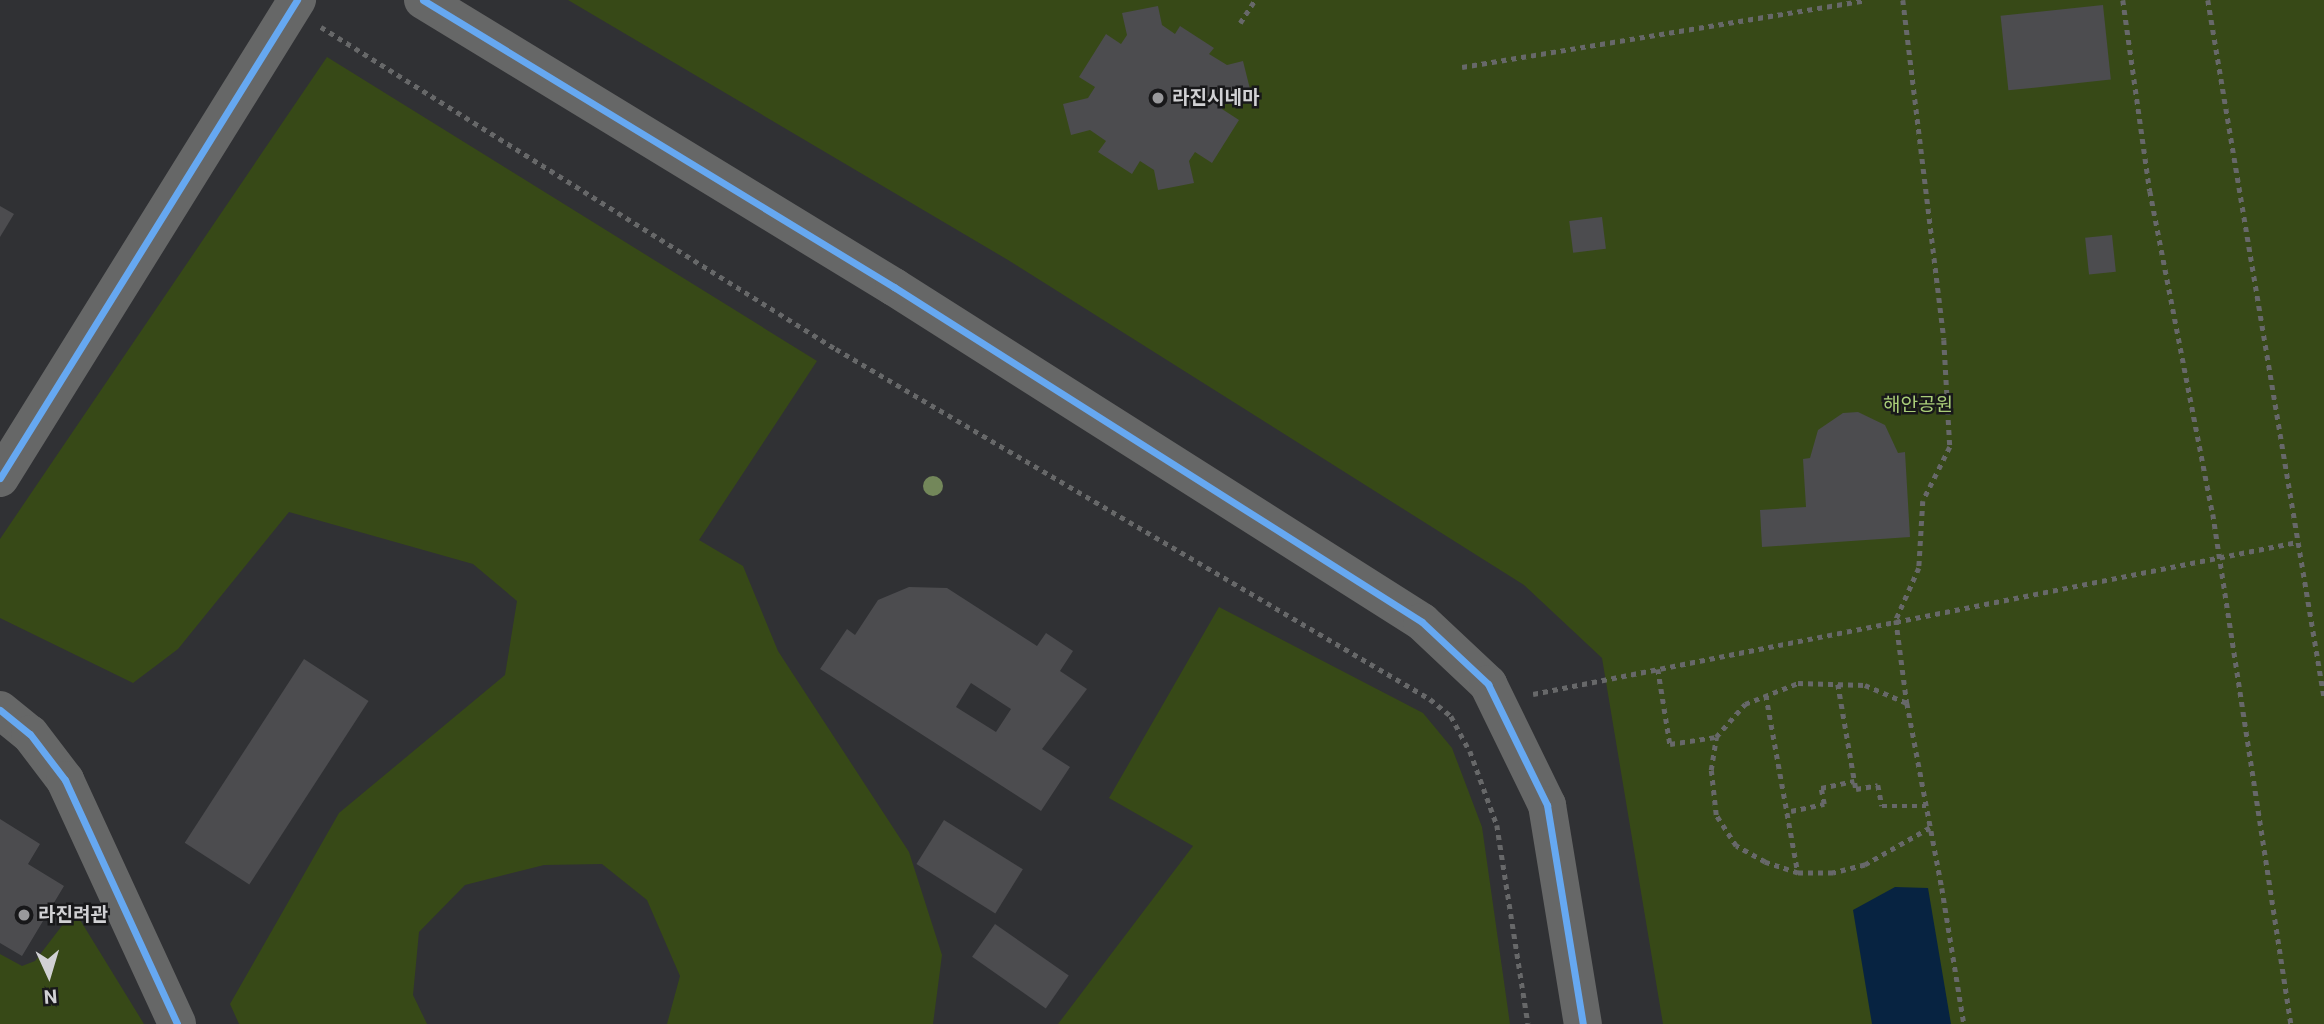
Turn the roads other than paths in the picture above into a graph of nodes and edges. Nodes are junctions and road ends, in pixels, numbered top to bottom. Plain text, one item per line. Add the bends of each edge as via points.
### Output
1 (423, 0) edge
2 (294, 4) edge
3 (0, 478) edge
4 (0, 709) edge
5 (177, 1024) edge
6 (1583, 1024) edge

1 - 6 street via 894,286 1422,622 1488,684 1547,805
2 - 3 street
4 - 5 street via 30,734 65,780

